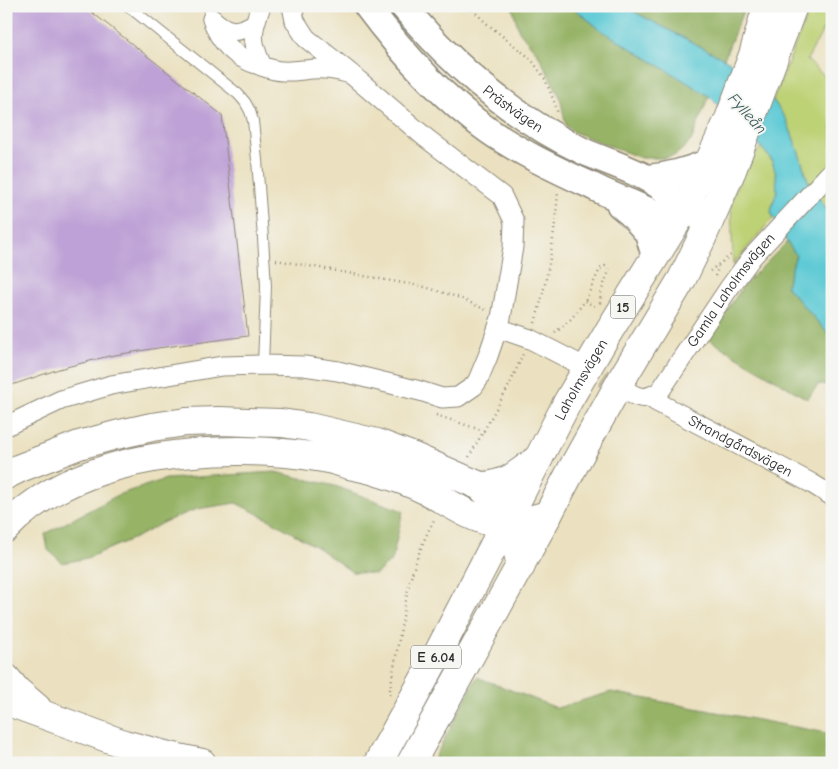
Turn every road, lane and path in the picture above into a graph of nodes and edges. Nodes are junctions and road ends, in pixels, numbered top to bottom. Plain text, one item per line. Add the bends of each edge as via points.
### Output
1 (128, 6) edge
2 (367, 6) edge
3 (403, 6) edge
4 (469, 6) edge
5 (767, 6) edge
6 (793, 6) edge
7 (293, 8) edge
8 (210, 13) edge
9 (258, 15) edge
10 (306, 38) junction
11 (262, 66) junction
12 (288, 71) junction
13 (351, 74) junction
14 (559, 120) dead end
15 (720, 166) junction
16 (827, 176) edge
17 (648, 178) junction
18 (602, 191) junction
19 (558, 192) dead end
20 (716, 207) junction
21 (681, 215) junction
22 (655, 256) junction
23 (752, 256) junction
24 (264, 258) junction
25 (694, 276) junction
26 (585, 301) junction
27 (600, 304) dead end
28 (597, 308) dead end
29 (499, 323) junction
30 (538, 343) junction
31 (577, 363) tunnel mouth
32 (263, 365) junction
33 (628, 392) tunnel mouth
34 (653, 396) junction
35 (429, 413) dead end
36 (6, 426) edge
37 (484, 431) junction
38 (470, 457) dead end
39 (538, 458) junction
40 (6, 475) edge
41 (480, 486) junction
42 (832, 496) edge
43 (463, 510) junction
44 (548, 515) junction
45 (435, 517) dead end
46 (506, 522) junction
47 (6, 528) edge
48 (484, 565) junction
49 (521, 566) junction
50 (397, 650) dead end
51 (6, 678) edge
52 (6, 700) edge
53 (44, 713) junction
54 (382, 755) edge
55 (415, 756) edge
56 (202, 763) edge

1 - 24 lane via 238,94 250,111
2 - 18 street, Prästvägen via 388,35 430,81 464,112 523,151
3 - 17 street, Prästvägen via 445,53 500,101 583,151
4 - 14 path via 531,59 545,79
5 - 15 main road, Laholmsvägen / 15 via 729,119
6 - 15 main road, Laholmsvägen / 15
7 - 10 street via 295,21
8 - 9 street via 221,27 238,31 247,28
8 - 11 street via 216,30 230,49
9 - 11 street via 253,39
10 - 12 street via 303,56
10 - 13 street
11 - 12 street
12 - 13 street via 324,68
13 - 29 street via 426,138 502,196 514,221 513,247
15 - 17 street
15 - 20 main road, Laholmsvägen / 15
15 - 21 main road, Laholmsvägen / 15 via 696,183
16 - 23 street, Gamla Laholmsvägen
17 - 21 street, Prästvägen via 672,197
18 - 21 street, Prästvägen via 652,212
18 - 22 street, Prästvägen via 641,224 648,233
19 - 30 path
20 - 21 street, Prästvägen
20 - 25 main road, Laholmsvägen / 15
21 - 22 main road, Laholmsvägen / 15
21 - 25 main road, Laholmsvägen / 15
22 - 39 main road, Laholmsvägen / 15 via 568,400
23 - 25 path via 738,250
23 - 34 street, Gamla Laholmsvägen via 660,392
24 - 29 path via 425,287 460,298
24 - 32 lane
25 - 44 main road, Laholmsvägen / 15 via 618,386
26 - 27 path via 600,269 605,266 609,270
26 - 28 path
26 - 30 path via 571,318
29 - 30 street
29 - 32 street via 478,380 458,397 442,398 338,371
30 - 31 street
30 - 37 path
32 - 36 street via 222,366 111,385 61,400
33 - 34 street via 645,398
34 - 42 street, Strandgårdsvägen via 655,401
35 - 37 path
37 - 38 path
39 - 41 main road via 510,479
39 - 46 main road, Laholmsvägen / 15
40 - 41 main road via 96,440 152,427 186,422 249,422 281,423 377,443
41 - 46 main road via 501,508
43 - 46 main road via 484,520
43 - 47 main road via 408,482 326,458 268,451 190,453 161,456 76,480 34,503
43 - 48 main road via 479,541
44 - 46 main road via 523,522
44 - 49 main road, Laholmsvägen / E 6.04
45 - 50 path via 412,572
46 - 48 main road, Laholmsvägen / E 6.04
46 - 49 main road via 515,540
48 - 54 main road, Laholmsvägen / E 6.04
49 - 55 main road, Laholmsvägen / E 6.04
51 - 53 main road
52 - 53 main road
53 - 56 main road via 124,744

